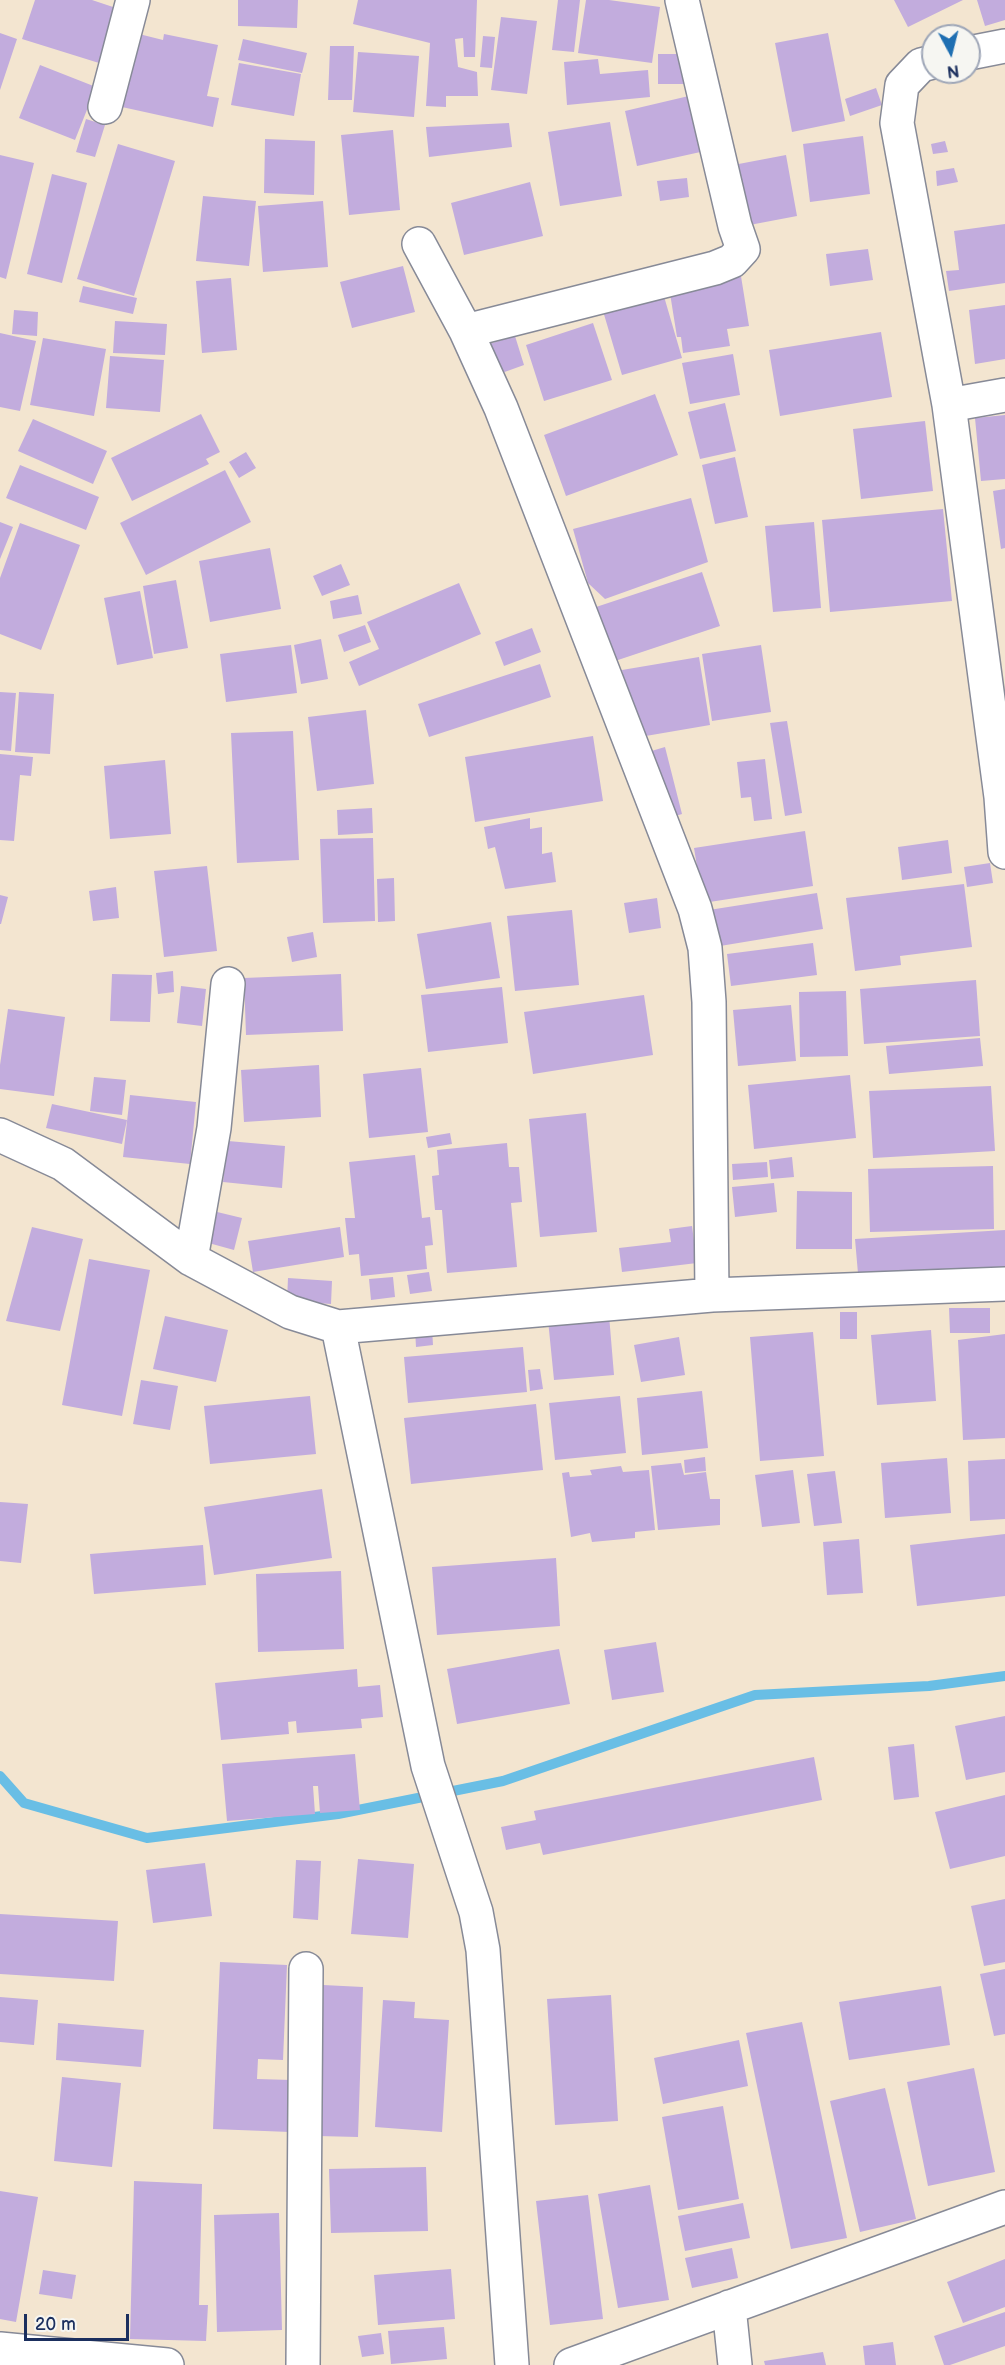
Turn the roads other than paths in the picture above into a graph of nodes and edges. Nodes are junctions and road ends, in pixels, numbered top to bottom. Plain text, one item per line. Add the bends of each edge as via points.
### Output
1 (133, 0) edge
2 (682, 0) edge
3 (1005, 46) edge
4 (981, 51) edge
5 (921, 65) edge
6 (105, 107) dead end
7 (419, 244) dead end
8 (466, 332) junction
9 (1005, 395) edge
10 (949, 405) junction
11 (1003, 796) edge
12 (1005, 852) edge
13 (228, 984) dead end
14 (0, 1135) edge
15 (191, 1259) junction
16 (1005, 1284) edge
17 (712, 1295) junction
18 (338, 1327) junction
19 (306, 1969) dead end
20 (1005, 2207) edge
21 (729, 2307) junction
22 (3, 2355) edge
23 (167, 2365) edge
24 (303, 2365) edge
25 (512, 2365) edge
26 (572, 2365) edge
27 (735, 2365) edge

1 - 6 street
2 - 8 street via 743,249 732,261 715,268
3 - 4 street
5 - 10 street via 902,85 897,123
7 - 8 street
8 - 17 street via 506,419 695,909 705,948
9 - 10 street
10 - 11 street
11 - 12 street
13 - 15 street via 214,1128
14 - 15 street via 63,1164
15 - 18 street via 290,1312
16 - 17 street
17 - 18 street
18 - 25 street via 428,1766 476,1912 483,1950
19 - 24 street
20 - 21 street
21 - 26 street
21 - 27 street
22 - 23 street

